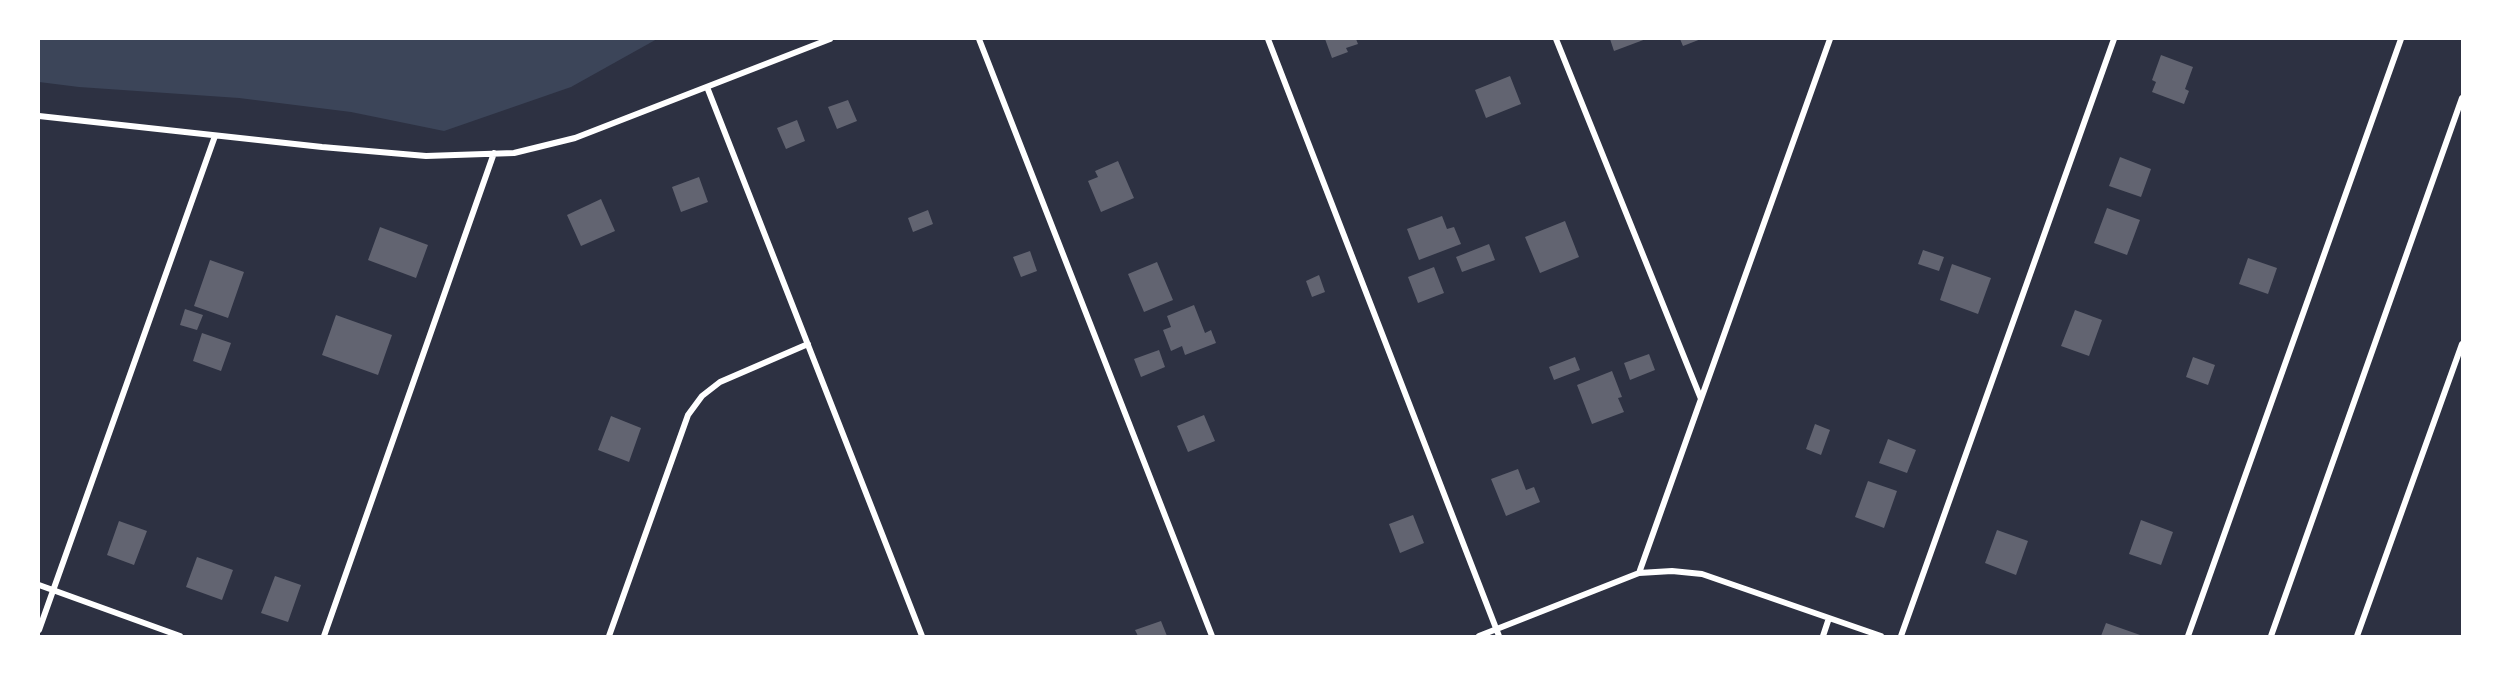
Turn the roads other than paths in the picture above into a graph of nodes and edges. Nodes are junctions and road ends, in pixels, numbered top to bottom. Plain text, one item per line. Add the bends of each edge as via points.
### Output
1 (830, 39) edge
2 (979, 39) edge
3 (1268, 39) edge
4 (1556, 39) edge
5 (1830, 39) edge
6 (2114, 39) edge
7 (2401, 39) edge
8 (707, 87) junction
9 (2462, 98) edge
10 (39, 116) edge
11 (215, 136) junction
12 (494, 153) junction
13 (808, 344) junction
14 (2462, 344) edge
15 (1701, 399) junction
16 (1639, 573) junction
17 (39, 585) edge
18 (53, 590) junction
19 (1829, 618) junction
20 (39, 630) edge
21 (1498, 633) edge
22 (180, 636) edge
23 (324, 636) edge
24 (609, 636) edge
25 (922, 636) edge
26 (1212, 636) edge
27 (1479, 636) edge
28 (1823, 636) edge
29 (1881, 636) edge
30 (1901, 636) edge
31 (2188, 636) edge
32 (2271, 636) edge
33 (2357, 636) edge

1 - 8 street
2 - 26 street
3 - 21 street
4 - 15 street
5 - 15 street
6 - 30 street
7 - 31 street
8 - 12 street via 575,138 514,153
8 - 13 street
9 - 32 street
10 - 11 street
11 - 12 street via 426,156
11 - 18 street
12 - 23 street
13 - 24 street via 720,382 702,396 688,415
13 - 25 street
14 - 33 street
15 - 16 street
16 - 19 street via 1702,574
16 - 21 street
17 - 18 street
18 - 20 street
18 - 22 street
19 - 28 street
19 - 29 street
21 - 27 street

